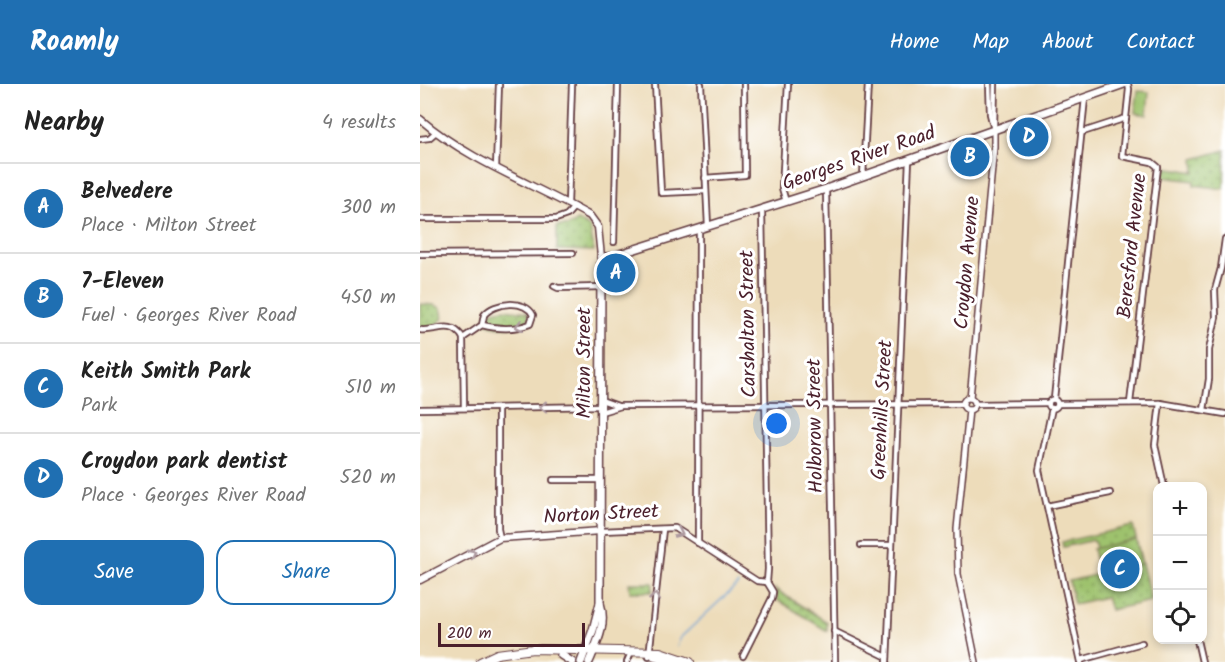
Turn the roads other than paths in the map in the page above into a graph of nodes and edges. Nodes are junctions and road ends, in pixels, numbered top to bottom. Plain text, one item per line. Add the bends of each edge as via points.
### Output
1 (499, 84) edge
2 (572, 84) edge
3 (618, 84) edge
4 (655, 84) edge
5 (701, 84) edge
6 (744, 84) edge
7 (788, 84) edge
8 (868, 84) edge
9 (989, 84) edge
10 (995, 84) edge
11 (1126, 84) edge
12 (1085, 98) junction
13 (1126, 118) junction
14 (420, 119) edge
15 (994, 130) junction
16 (436, 132) junction
17 (1083, 132) junction
18 (420, 139) edge
19 (909, 160) junction
20 (496, 169) junction
21 (863, 176) junction
22 (705, 178) junction
23 (826, 189) junction
24 (706, 192) junction
25 (786, 202) junction
26 (571, 205) junction
27 (762, 209) junction
28 (420, 219) edge
29 (708, 226) junction
30 (699, 229) junction
31 (1225, 238) edge
32 (614, 242) dead end
33 (573, 253) dead end
34 (420, 254) edge
35 (602, 257) junction
36 (554, 286) dead end
37 (602, 287) junction
38 (482, 325) junction
39 (420, 330) edge
40 (463, 338) junction
41 (970, 398) junction
42 (1056, 401) junction
43 (1048, 403) junction
44 (1130, 403) junction
45 (1160, 403) junction
46 (963, 404) junction
47 (975, 404) junction
48 (830, 405) junction
49 (898, 405) junction
50 (601, 406) junction
51 (621, 406) junction
52 (699, 406) junction
53 (765, 406) junction
54 (464, 408) junction
55 (498, 408) junction
56 (1052, 408) junction
57 (420, 409) edge
58 (969, 410) junction
59 (1204, 410) junction
60 (1225, 414) edge
61 (553, 480) dead end
62 (601, 480) junction
63 (1163, 482) edge
64 (1110, 493) dead end
65 (1047, 506) junction
66 (663, 529) junction
67 (601, 531) junction
68 (500, 538) junction
69 (698, 543) junction
70 (861, 545) dead end
71 (891, 545) junction
72 (420, 580) edge
73 (767, 582) junction
74 (834, 631) junction
75 (1143, 643) dead end
76 (1198, 644) edge
77 (649, 653) junction
78 (561, 655) junction
79 (588, 656) edge
80 (742, 656) dead end
81 (629, 659) edge
82 (887, 660) edge
83 (1081, 661) edge
84 (482, 662) edge
85 (572, 662) edge
86 (676, 662) edge
87 (690, 662) edge
88 (835, 662) edge
89 (976, 662) edge
90 (1202, 662) edge

1 - 20 street
2 - 26 street
3 - 32 street
4 - 24 street via 661,194
5 - 22 street
6 - 22 street via 745,176
7 - 25 street via 782,188
8 - 21 street
9 - 15 street, Croydon Avenue
10 - 15 street, Croydon Avenue
11 - 12 main road, Georges River Road
11 - 13 street, Beresford Avenue
12 - 15 main road, Georges River Road
12 - 17 street
13 - 17 street
13 - 44 street, Beresford Avenue via 1122,156 1152,162 1158,167
14 - 16 main road, Milton Street
15 - 19 main road, Georges River Road
15 - 41 street, Croydon Avenue
16 - 18 street
16 - 20 main road, Milton Street
17 - 42 street
19 - 21 main road, Georges River Road
19 - 49 street, Greenhills Street
20 - 26 main road, Milton Street
21 - 23 main road, Georges River Road
22 - 24 street
23 - 25 main road, Georges River Road
23 - 48 street, Holborow Street
24 - 29 street
25 - 27 main road, Georges River Road
26 - 28 street via 567,215 556,219
26 - 35 main road, Milton Street via 596,221
27 - 29 main road, Georges River Road
27 - 53 street, Carshalton Street
29 - 30 main road, Georges River Road
30 - 35 main road, Georges River Road
30 - 52 street
31 - 59 street via 1215,290 1216,317
33 - 34 street
35 - 37 main road, Milton Street
36 - 37 street
37 - 50 main road, Milton Street
38 -> 38 street via 484,315 495,306 521,306 533,315 530,324 517,328
38 - 40 street
39 - 40 street via 445,326
40 - 54 street
41 - 46 street
41 - 47 street
42 - 43 street
42 - 44 street
42 - 56 street
43 - 47 street
43 - 56 street
44 - 45 street
45 - 59 street
45 - 63 street via 1155,445
46 - 49 street
46 - 58 street
47 - 58 street
48 - 49 street
48 - 53 street
48 - 74 street, Holborow Street
49 - 71 street, Greenhills Street
50 - 51 street
50 - 51 street
50 -> 55 street
50 - 62 main road, Milton Street
51 - 52 street
52 - 53 street
52 - 69 street
53 - 73 street, Carshalton Street
54 - 55 street
54 - 57 street
55 - 68 street
56 - 65 street via 1039,470
58 - 89 street via 957,529 958,574
59 - 60 street
61 - 62 street
62 - 67 main road, Milton Street
64 - 65 street
65 - 83 street
66 - 67 street, Norton Street
66 -> 69 street, Norton Street via 675,528
77 -> 66 street
67 - 68 main road, Norton Street
67 - 79 main road, Milton Street via 600,603
72 -> 68 main road, Norton Street
69 - 73 street, Norton Street via 757,581
70 - 71 street
71 - 82 street, Greenhills Street
73 - 80 street via 773,592 769,605
74 - 82 street
74 - 88 street, Holborow Street
75 - 83 street
76 - 90 street
77 - 79 highway
77 - 81 highway
77 - 86 highway
77 - 87 highway via 668,654
78 - 79 highway
78 - 84 highway via 512,655
78 - 85 main road
79 - 81 highway
79 - 84 highway via 520,650 497,654

